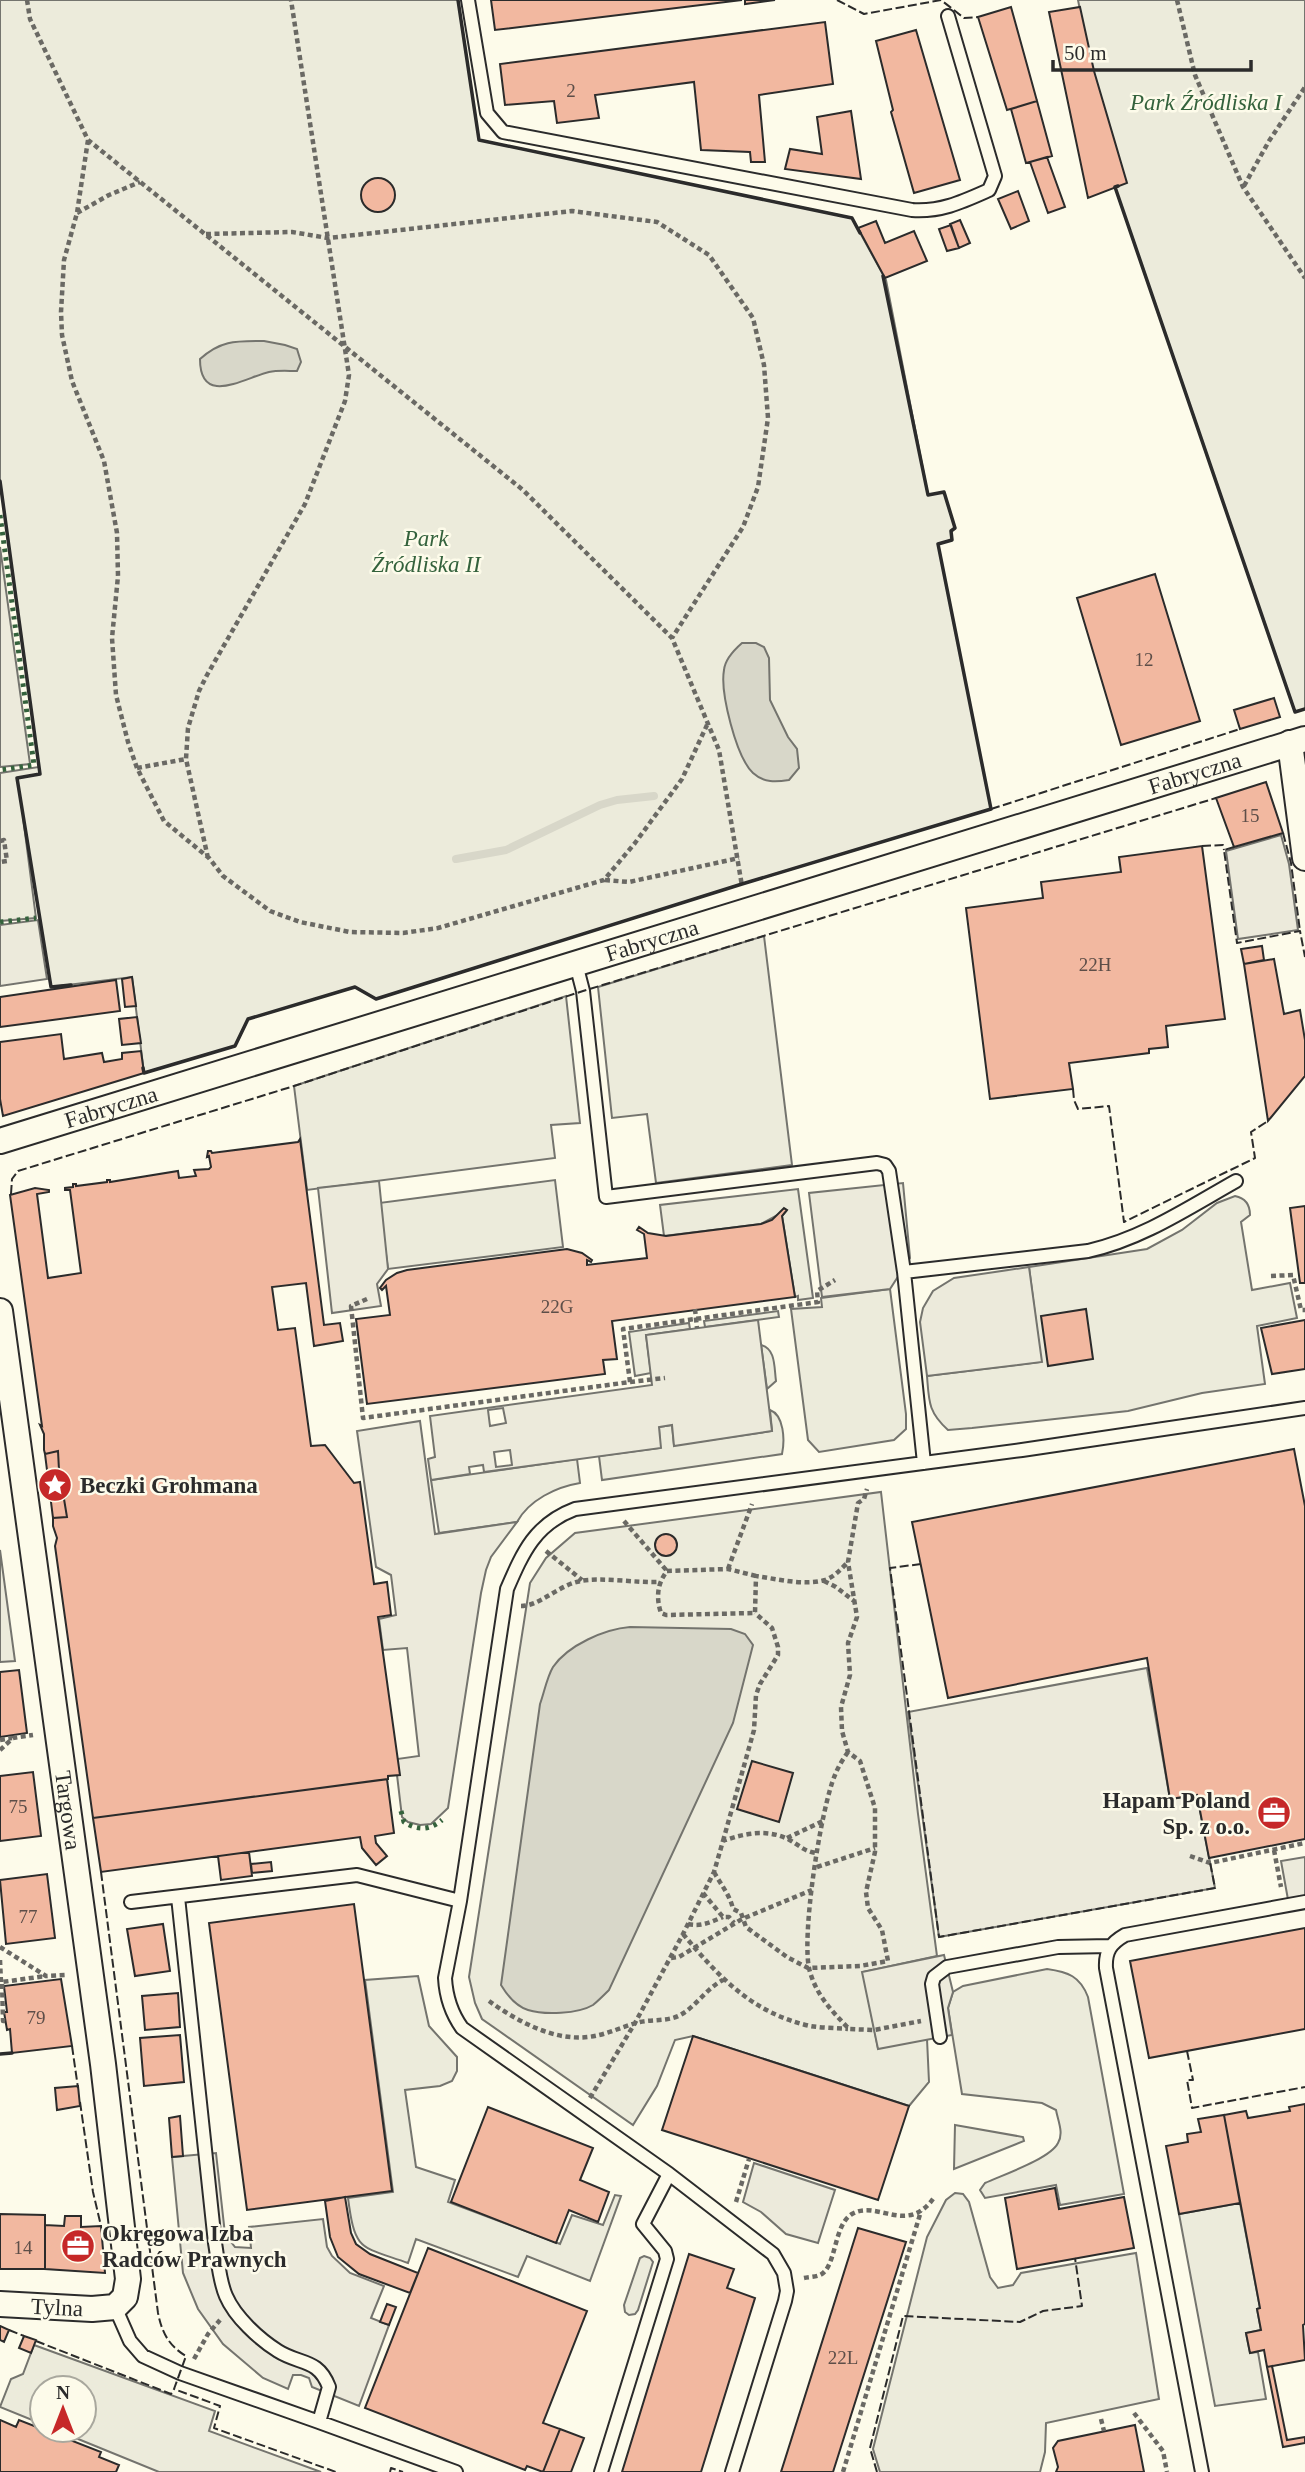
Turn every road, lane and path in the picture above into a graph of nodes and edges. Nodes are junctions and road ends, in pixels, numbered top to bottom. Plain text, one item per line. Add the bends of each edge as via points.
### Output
1 (27, 0) edge
2 (291, 0) edge
3 (468, 0) edge
4 (1177, 0) edge
5 (948, 16) dead end
6 (1305, 87) edge
7 (88, 140) junction
8 (140, 182) junction
9 (1243, 187) junction
10 (77, 214) junction
11 (205, 234) junction
12 (328, 238) junction
13 (1305, 278) edge
14 (346, 348) junction
15 (672, 638) junction
16 (707, 725) junction
17 (1297, 741) edge
18 (186, 759) junction
19 (137, 768) junction
20 (0, 841) edge
21 (209, 858) junction
22 (739, 858) junction
23 (1305, 858) edge
24 (0, 862) edge
25 (604, 880) junction
26 (751, 910) junction
27 (576, 964) junction
28 (0, 1141) edge
29 (1236, 1181) dead end
30 (904, 1272) junction
31 (1271, 1276) dead end
32 (835, 1280) dead end
33 (367, 1299) dead end
34 (695, 1310) dead end
35 (1305, 1310) edge
36 (0, 1311) edge
37 (696, 1318) junction
38 (697, 1328) dead end
39 (665, 1378) dead end
40 (630, 1382) junction
41 (1305, 1408) edge
42 (924, 1463) junction
43 (867, 1488) dead end
44 (752, 1503) dead end
45 (624, 1520) dead end
46 (545, 1550) dead end
47 (848, 1562) junction
48 (728, 1569) junction
49 (667, 1571) junction
50 (756, 1576) junction
51 (582, 1580) junction
52 (823, 1581) junction
53 (659, 1582) junction
54 (854, 1601) junction
55 (520, 1606) dead end
56 (755, 1614) junction
57 (35, 1734) dead end
58 (13, 1738) junction
59 (0, 1740) edge
60 (0, 1750) edge
61 (848, 1752) junction
62 (823, 1821) junction
63 (786, 1838) junction
64 (723, 1841) junction
65 (1305, 1843) edge
66 (875, 1849) junction
67 (1274, 1850) junction
68 (818, 1853) junction
69 (1190, 1856) dead end
70 (816, 1867) junction
71 (714, 1872) junction
72 (1282, 1888) dead end
73 (812, 1889) junction
74 (704, 1893) junction
75 (178, 1897) junction
76 (131, 1902) dead end
77 (460, 1902) junction
78 (1305, 1902) edge
79 (733, 1909) junction
80 (726, 1917) junction
81 (742, 1919) junction
82 (734, 1923) junction
83 (688, 1924) junction
84 (683, 1934) junction
85 (1110, 1946) junction
86 (0, 1947) edge
87 (694, 1947) junction
88 (670, 1958) junction
89 (0, 1960) edge
90 (808, 1968) junction
91 (70, 1975) dead end
92 (46, 1976) junction
93 (723, 1980) junction
94 (1, 1982) edge
95 (489, 2001) dead end
96 (937, 2019) junction
97 (5, 2021) dead end
98 (635, 2023) junction
99 (849, 2029) junction
100 (940, 2037) dead end
101 (582, 2112) junction
102 (749, 2159) dead end
103 (669, 2174) junction
104 (935, 2196) dead end
105 (736, 2203) dead end
106 (921, 2211) junction
107 (786, 2281) junction
108 (0, 2304) edge
109 (115, 2308) junction
110 (235, 2312) junction
111 (186, 2375) junction
112 (1134, 2413) dead end
113 (1101, 2419) dead end
114 (318, 2422) junction
115 (1104, 2431) dead end
116 (456, 2472) edge
117 (601, 2472) edge
118 (733, 2472) edge
119 (843, 2472) edge
120 (1167, 2472) edge
121 (1202, 2472) edge

1 - 7 path via 30,19
2 - 12 path
3 - 5 lane via 487,113 503,132 931,211 989,190 995,176
4 - 9 path via 1195,75
6 - 9 path
7 - 8 path
7 - 10 path
8 - 10 path
8 - 11 path
9 - 13 path
10 - 19 path via 64,260 62,335 72,381 99,444 108,481 117,533 112,638 117,695
11 - 12 path via 292,232
11 - 14 path
12 - 14 path
12 - 15 path via 572,211 657,222 709,255 753,318 764,365 768,418 758,487 743,527
14 - 15 path via 523,490
14 - 18 path via 349,375 345,401 310,491 199,691 188,728
15 - 16 path
16 - 22 path via 719,750
16 - 25 path via 682,779
17 - 23 street
17 - 26 street, Fabryczna
18 - 19 path
18 - 21 path
19 - 21 path via 164,821
20 - 24 path via 4,840 6,861
21 - 25 path via 223,876 270,911 313,925 372,934 438,928
22 - 25 path via 629,882
22 - 26 path
26 - 27 street, Fabryczna
27 - 28 street, Fabryczna
27 - 30 lane via 606,1197 877,1163 889,1171
29 - 30 lane via 1116,1245
30 - 42 lane
31 - 35 path via 1293,1275 1301,1310
32 - 37 path via 817,1291 818,1302
33 - 40 path via 351,1306 363,1418
34 - 37 path
36 - 109 street, Targowa via 125,2252 128,2288
37 - 38 path
37 - 40 path via 623,1329
39 - 40 path
41 - 42 lane
42 - 77 lane via 575,1509 543,1528 522,1555 507,1589
43 - 47 path via 858,1503
44 - 48 path
45 - 49 path
46 - 51 path
47 - 52 path
47 - 54 path
48 - 49 path
48 - 50 path
49 - 53 path
50 - 52 path
50 - 56 path
51 - 53 path
51 - 55 path
52 - 54 path
53 - 56 path via 659,1608 666,1615
54 - 61 path via 857,1616 848,1643 850,1675 841,1707
56 - 64 path via 772,1628 778,1655 756,1695 754,1730
57 - 58 path
58 - 59 path
58 - 60 path
61 - 62 path via 834,1776
61 - 66 path via 860,1761 869,1784 875,1808
62 - 63 path
62 - 68 path
63 - 64 path via 759,1832
63 - 68 path
64 - 71 path
65 - 67 path
66 - 70 path
66 - 90 path via 866,1892 868,1908 882,1930 888,1961
67 - 69 path via 1210,1863
67 - 72 path
68 - 70 path
70 - 73 path
71 - 74 path
71 - 79 path
73 - 81 path
73 - 90 path
74 - 80 path
74 - 83 path
75 - 76 lane
75 - 77 lane via 357,1875
75 - 110 lane via 215,2243 222,2285
77 - 101 lane via 446,1978 455,2018
78 - 85 lane via 1125,1936
79 - 80 path
79 - 81 path
80 - 82 path
80 - 83 path
81 - 82 path
81 - 90 path via 746,1927
82 - 87 path
83 - 84 path
84 - 87 path
84 - 88 path
85 - 96 lane via 1058,1947 947,1967 933,1978
85 - 121 lane via 1106,1968
86 - 92 path
87 - 88 path
87 - 93 path
88 - 98 path
89 - 94 path
90 - 99 path via 825,2005
91 - 92 path
92 - 94 path
93 - 98 path via 681,2015
93 - 99 path via 771,2013 810,2026
94 - 97 path
95 - 98 path via 530,2025 561,2035 589,2037
96 - 99 path via 874,2030
96 - 100 lane
98 - 101 path
101 - 103 lane
102 - 105 path
103 - 107 lane via 773,2255
103 - 117 lane via 643,2224 667,2259
104 - 106 path
106 - 107 path via 892,2217 859,2211 850,2215 823,2273
106 - 119 path
107 - 118 lane via 785,2301
108 - 109 street, Tylna
109 - 111 lane via 130,2341 143,2356
110 - 111 path via 222,2318 208,2334
110 - 114 lane via 278,2351 321,2371 329,2386
111 - 114 lane
112 - 120 path via 1163,2451
113 - 115 path
114 - 116 lane

